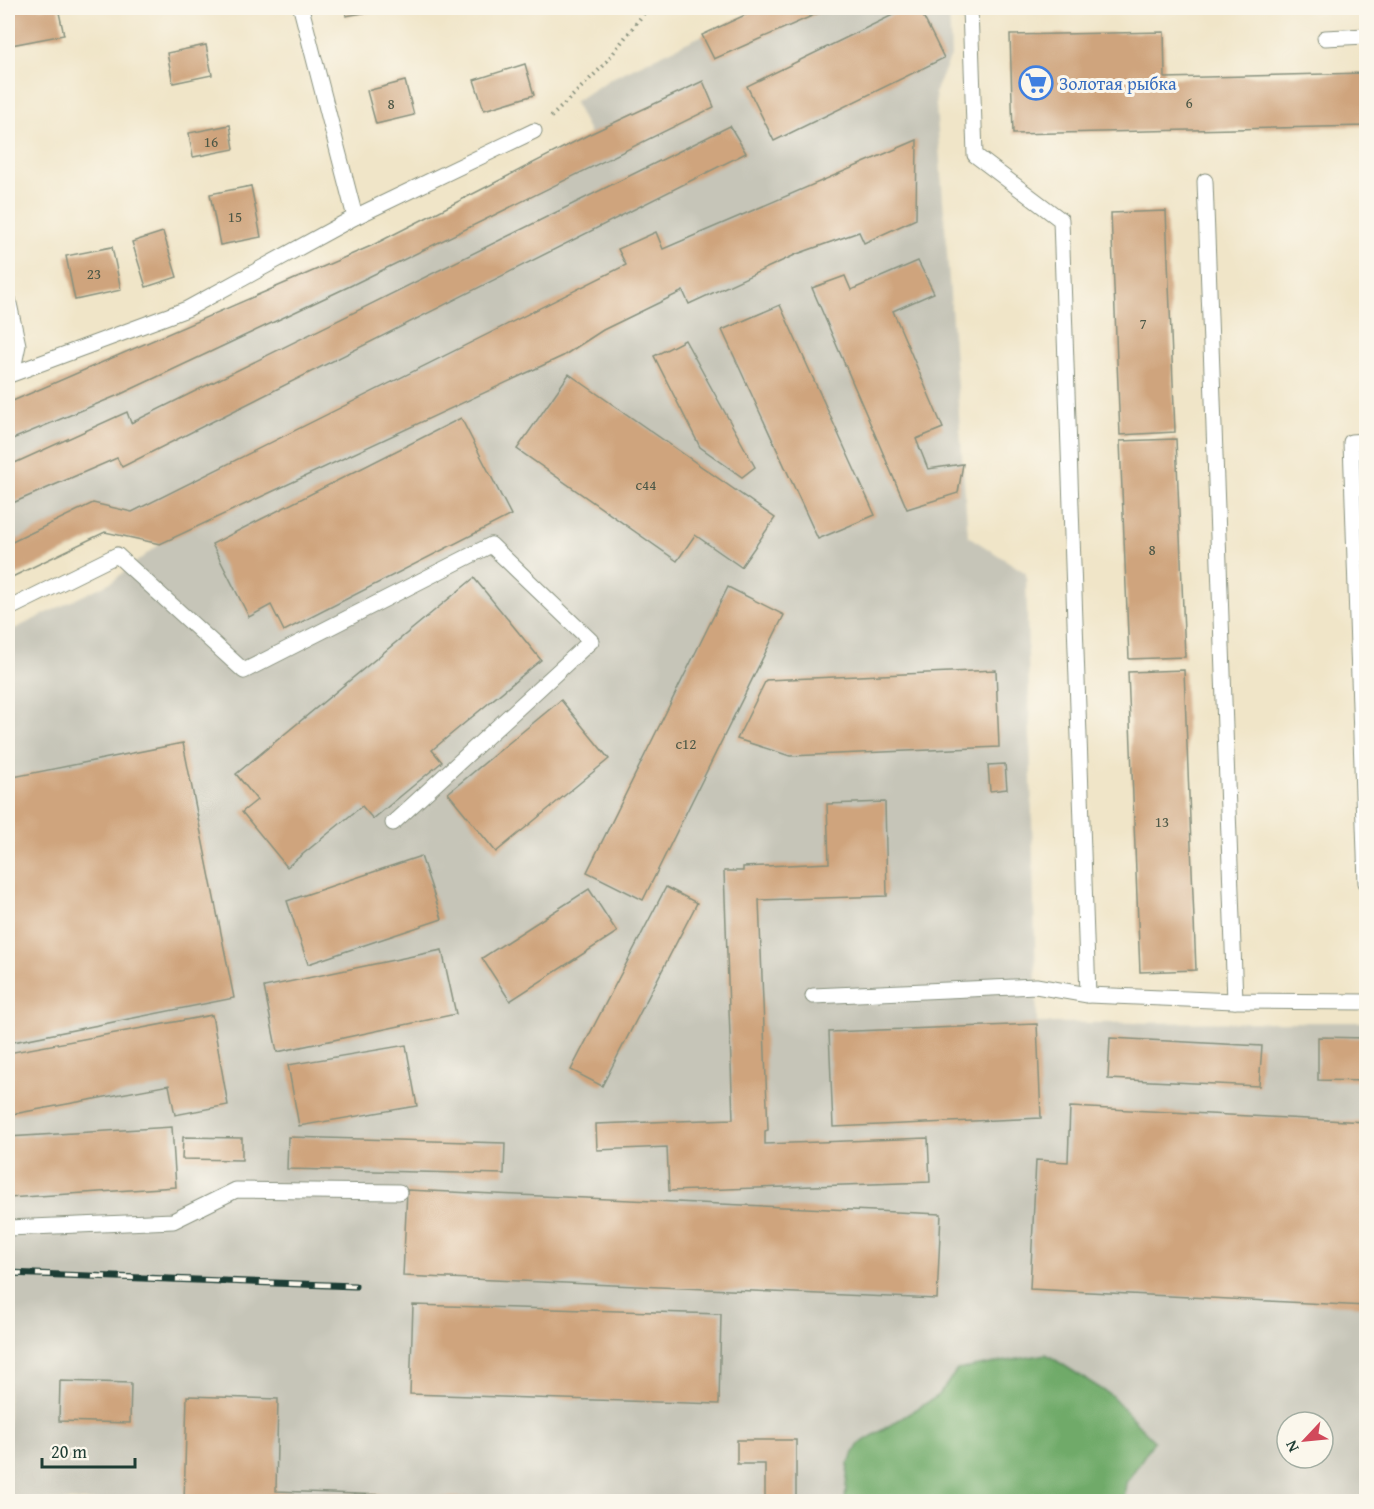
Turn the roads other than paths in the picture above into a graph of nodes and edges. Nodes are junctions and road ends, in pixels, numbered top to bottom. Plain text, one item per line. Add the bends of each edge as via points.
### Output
1 (301, 8) edge
2 (970, 8) edge
3 (1366, 36) edge
4 (1324, 39) dead end
5 (534, 131) road end
6 (1206, 181) dead end
7 (355, 217) junction
8 (8, 299) edge
9 (10, 375) edge
10 (1366, 441) edge
11 (8, 609) edge
12 (393, 823) dead end
13 (1366, 883) edge
14 (1088, 995) junction
15 (813, 996) dead end
16 (1235, 1001) junction
17 (1366, 1002) edge
18 (399, 1192) dead end
19 (8, 1228) edge

1 - 7 lane
2 - 14 lane via 975,155 1061,220
3 - 4 lane
5 - 7 lane
6 - 16 lane
7 - 9 lane via 187,309
8 - 9 lane via 18,345
10 - 13 lane via 1351,442
11 - 12 lane via 117,555 244,671 491,545 591,641
14 - 15 lane via 1036,986
14 - 16 lane
16 - 17 lane
18 - 19 lane via 236,1190 173,1221

